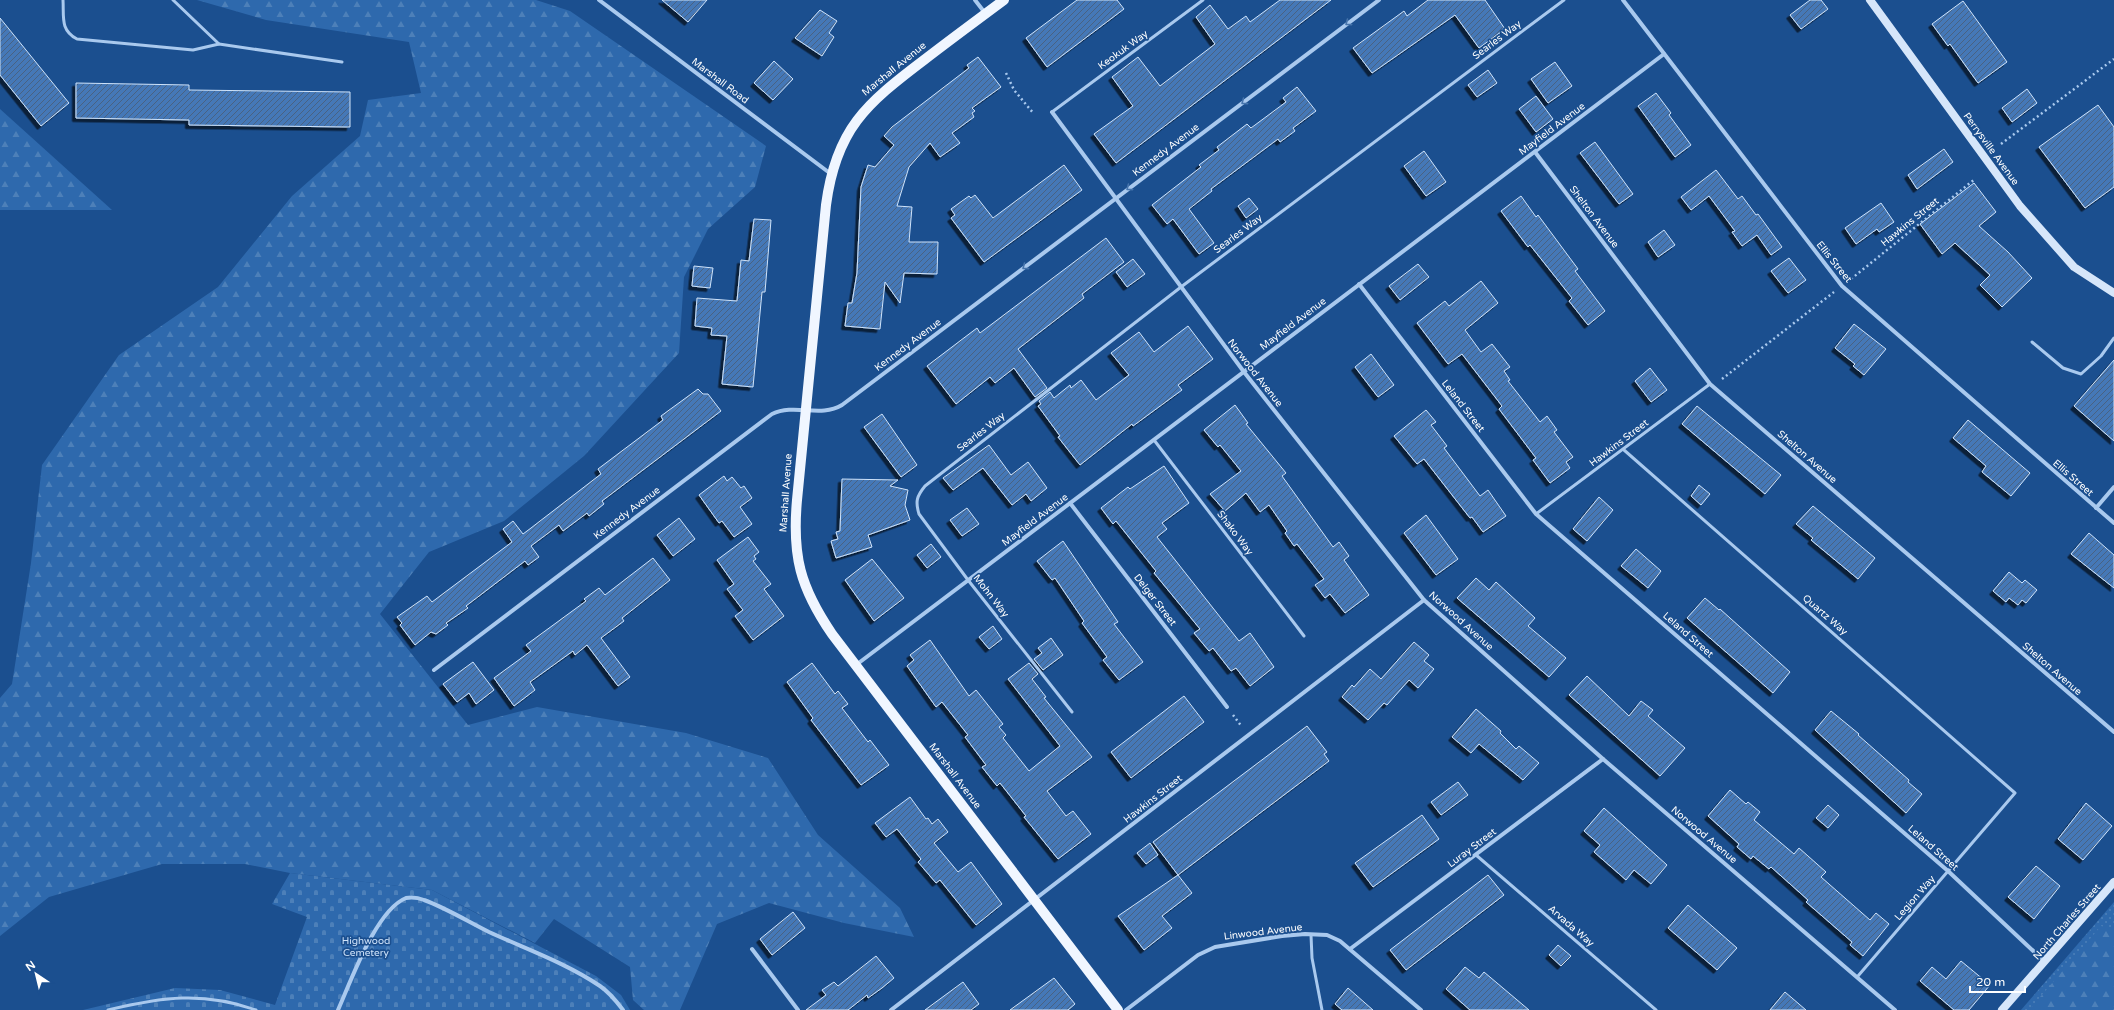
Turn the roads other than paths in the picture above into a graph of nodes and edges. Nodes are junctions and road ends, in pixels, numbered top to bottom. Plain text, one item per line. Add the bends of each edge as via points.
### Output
1 (63, 0) edge
2 (172, 0) edge
3 (599, 0) edge
4 (975, 0) edge
5 (1004, 0) edge
6 (1203, 0) edge
7 (1379, 0) edge
8 (1564, 0) edge
9 (1623, 0) edge
10 (1870, 0) edge
11 (986, 14) junction
12 (219, 44) junction
13 (1664, 54) junction
14 (342, 62) dead end
15 (1052, 112) joint
16 (1535, 152) junction
17 (830, 174) junction
18 (1116, 199) junction
19 (1359, 284) junction
20 (1181, 287) junction
21 (2114, 293) edge
22 (2114, 338) edge
23 (2032, 342) dead end
24 (1244, 372) junction
25 (1710, 384) junction
26 (805, 410) junction
27 (1154, 440) junction
28 (1624, 450) junction
29 (925, 486) joint
30 (2114, 487) edge
31 (1070, 503) junction
32 (2096, 508) junction
33 (1536, 514) junction
34 (2114, 524) edge
35 (968, 580) junction
36 (1424, 600) junction
37 (1304, 636) dead end
38 (856, 666) junction
39 (434, 670) dead end
40 (1227, 707) road end
41 (1072, 712) dead end
42 (2114, 732) edge
43 (1603, 759) junction
44 (2015, 793) joint
45 (1476, 855) junction
46 (1948, 871) junction
47 (2114, 882) edge
48 (1034, 900) junction
49 (1311, 935) junction
50 (752, 949) dead end
51 (1350, 949) junction
52 (2045, 962) junction
53 (1858, 976) junction
54 (108, 1010) edge
55 (256, 1010) edge
56 (338, 1010) edge
57 (624, 1010) edge
58 (798, 1010) edge
59 (891, 1010) edge
60 (1118, 1010) edge
61 (1126, 1010) edge
62 (1322, 1010) edge
63 (1421, 1010) edge
64 (1656, 1010) edge
65 (1895, 1010) edge
66 (2002, 1010) edge

1 - 12 lane via 64,27 77,39 192,50
2 - 12 lane
3 - 17 street, Marshall Road
4 - 11 street
5 - 11 main road, Marshall Avenue
6 - 15 lane, Keokuk Way
7 -> 18 street, Kennedy Avenue
8 - 20 lane, Searles Way
9 - 13 street, Ellis Street
10 - 21 main road, Perrysville Avenue via 2020,206 2074,267
11 - 17 main road, Marshall Avenue via 870,103 849,130
12 - 14 lane
13 - 16 street, Mayfield Avenue
13 - 32 street, Ellis Street via 1842,286
15 - 18 street, Norwood Avenue
16 - 19 street, Mayfield Avenue
16 - 25 street, Shelton Avenue
17 - 26 main road, Marshall Avenue
18 - 20 street, Norwood Avenue
18 -> 26 street, Kennedy Avenue via 842,405 830,411
19 - 24 street, Mayfield Avenue
19 - 33 street, Leland Street
20 - 24 street, Norwood Avenue
20 - 29 lane, Searles Way
22 - 23 lane via 2101,356 2081,374 2063,368
24 - 27 street, Mayfield Avenue
24 - 36 street, Norwood Avenue
25 - 28 lane, Hawkins Street
25 - 42 street, Shelton Avenue
26 - 38 main road, Marshall Avenue via 795,521 798,562 803,581 820,617
26 - 39 street, Kennedy Avenue via 788,409 772,414
27 - 31 street, Mayfield Avenue
27 - 37 lane, Shako Way
28 - 33 lane, Hawkins Street
28 - 44 lane, Quartz Way
29 - 35 lane, Mohn Way via 918,495 916,504 919,514
30 - 32 street
31 - 35 street, Mayfield Avenue
31 - 40 street, Delger Street
32 - 34 street, Ellis Street
33 - 46 street, Leland Street
35 - 38 street, Mayfield Avenue
35 - 41 lane, Mohn Way
36 - 43 street, Norwood Avenue
36 - 48 street, Hawkins Street
38 - 48 main road, Marshall Avenue
43 - 45 street, Luray Street
43 - 53 street, Norwood Avenue
44 - 46 lane, Legion Way
45 - 51 street, Luray Street
45 - 64 lane, Arvada Way
46 - 52 street, Leland Street
46 - 53 lane, Legion Way
47 - 52 main road, North Charles Street
48 - 59 street, Hawkins Street
48 - 60 main road, Marshall Avenue
49 - 51 street, Linwood Avenue via 1333,937
49 - 61 street, Linwood Avenue via 1282,936 1206,950
49 - 62 lane via 1312,958
50 - 58 street
51 - 63 street, Linwood Avenue
52 - 66 main road, North Charles Street
53 - 65 street, Norwood Avenue
54 - 55 lane via 167,998 200,997 232,1002
56 - 57 street via 362,955 379,924 396,904 408,898 428,902 565,966 601,987

